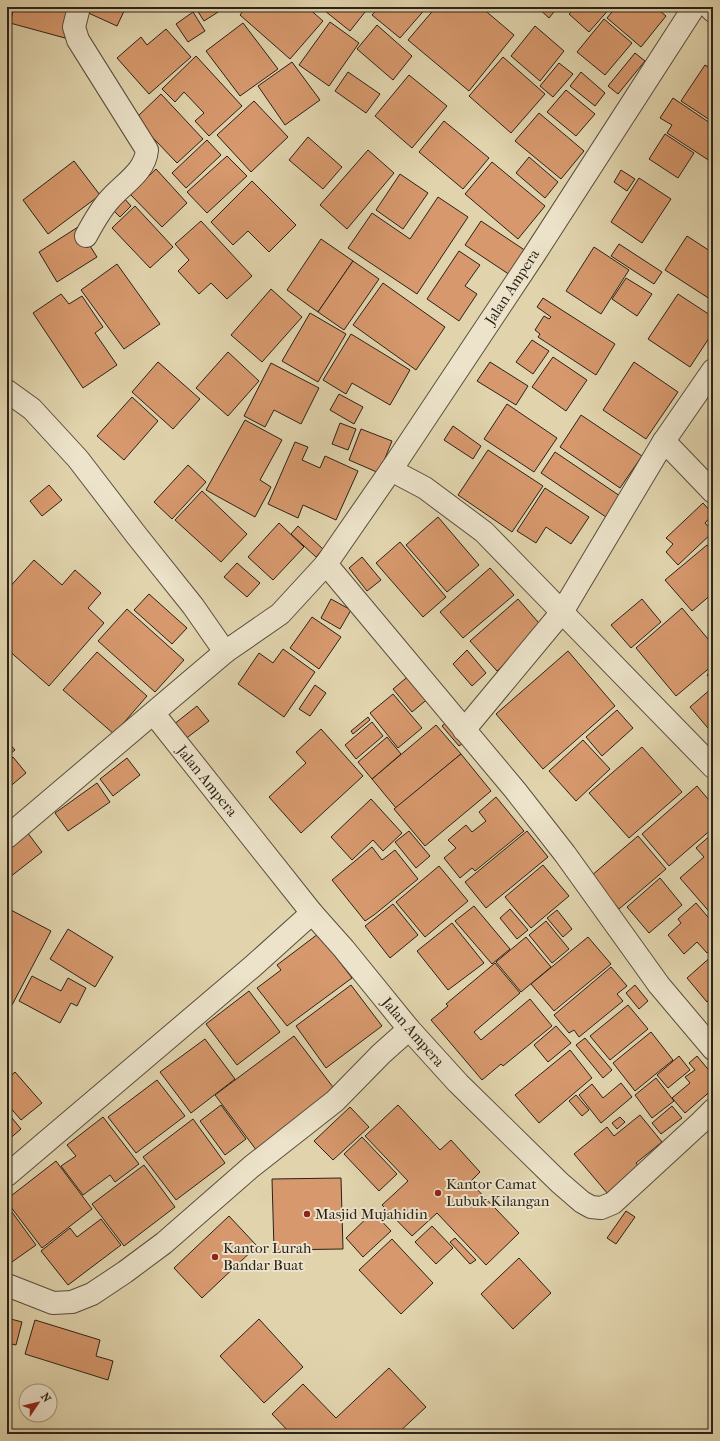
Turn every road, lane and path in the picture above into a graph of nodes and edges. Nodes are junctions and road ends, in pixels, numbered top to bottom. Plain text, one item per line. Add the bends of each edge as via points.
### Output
1 (79, 7) edge
2 (694, 7) edge
3 (710, 7) edge
4 (713, 11) edge
5 (86, 236) dead end
6 (713, 370) edge
7 (7, 391) edge
8 (664, 441) junction
9 (391, 470) junction
10 (713, 492) edge
11 (326, 564) junction
12 (562, 612) junction
13 (225, 652) junction
14 (154, 714) junction
15 (464, 730) junction
16 (713, 767) edge
17 (7, 837) edge
18 (312, 913) junction
19 (408, 1029) junction
20 (713, 1049) edge
21 (713, 1110) edge
22 (7, 1176) edge
23 (7, 1285) edge

1 - 5 street via 74,26 78,40 147,150 142,167 110,199
2 - 9 street, Jalan Ampera
3 - 4 street
6 - 8 street
7 - 13 street via 32,409 78,459 193,606
8 - 10 street
8 - 12 street
9 - 11 street, Jalan Ampera
9 - 12 street via 425,488 484,532
11 - 13 street, Jalan Ampera via 280,614
11 - 15 street
12 - 15 street
12 - 16 street
13 - 14 street, Jalan Ampera
14 - 17 street, Jalan Ampera
14 - 18 street, Jalan Ampera
15 - 20 street via 565,854 659,985
18 - 19 street, Jalan Ampera
18 - 22 street
19 - 21 street, Jalan Ampera via 458,1083 560,1183 591,1207 601,1208 613,1203
19 - 23 street via 335,1101 240,1176 164,1243 92,1294 72,1302 53,1303

